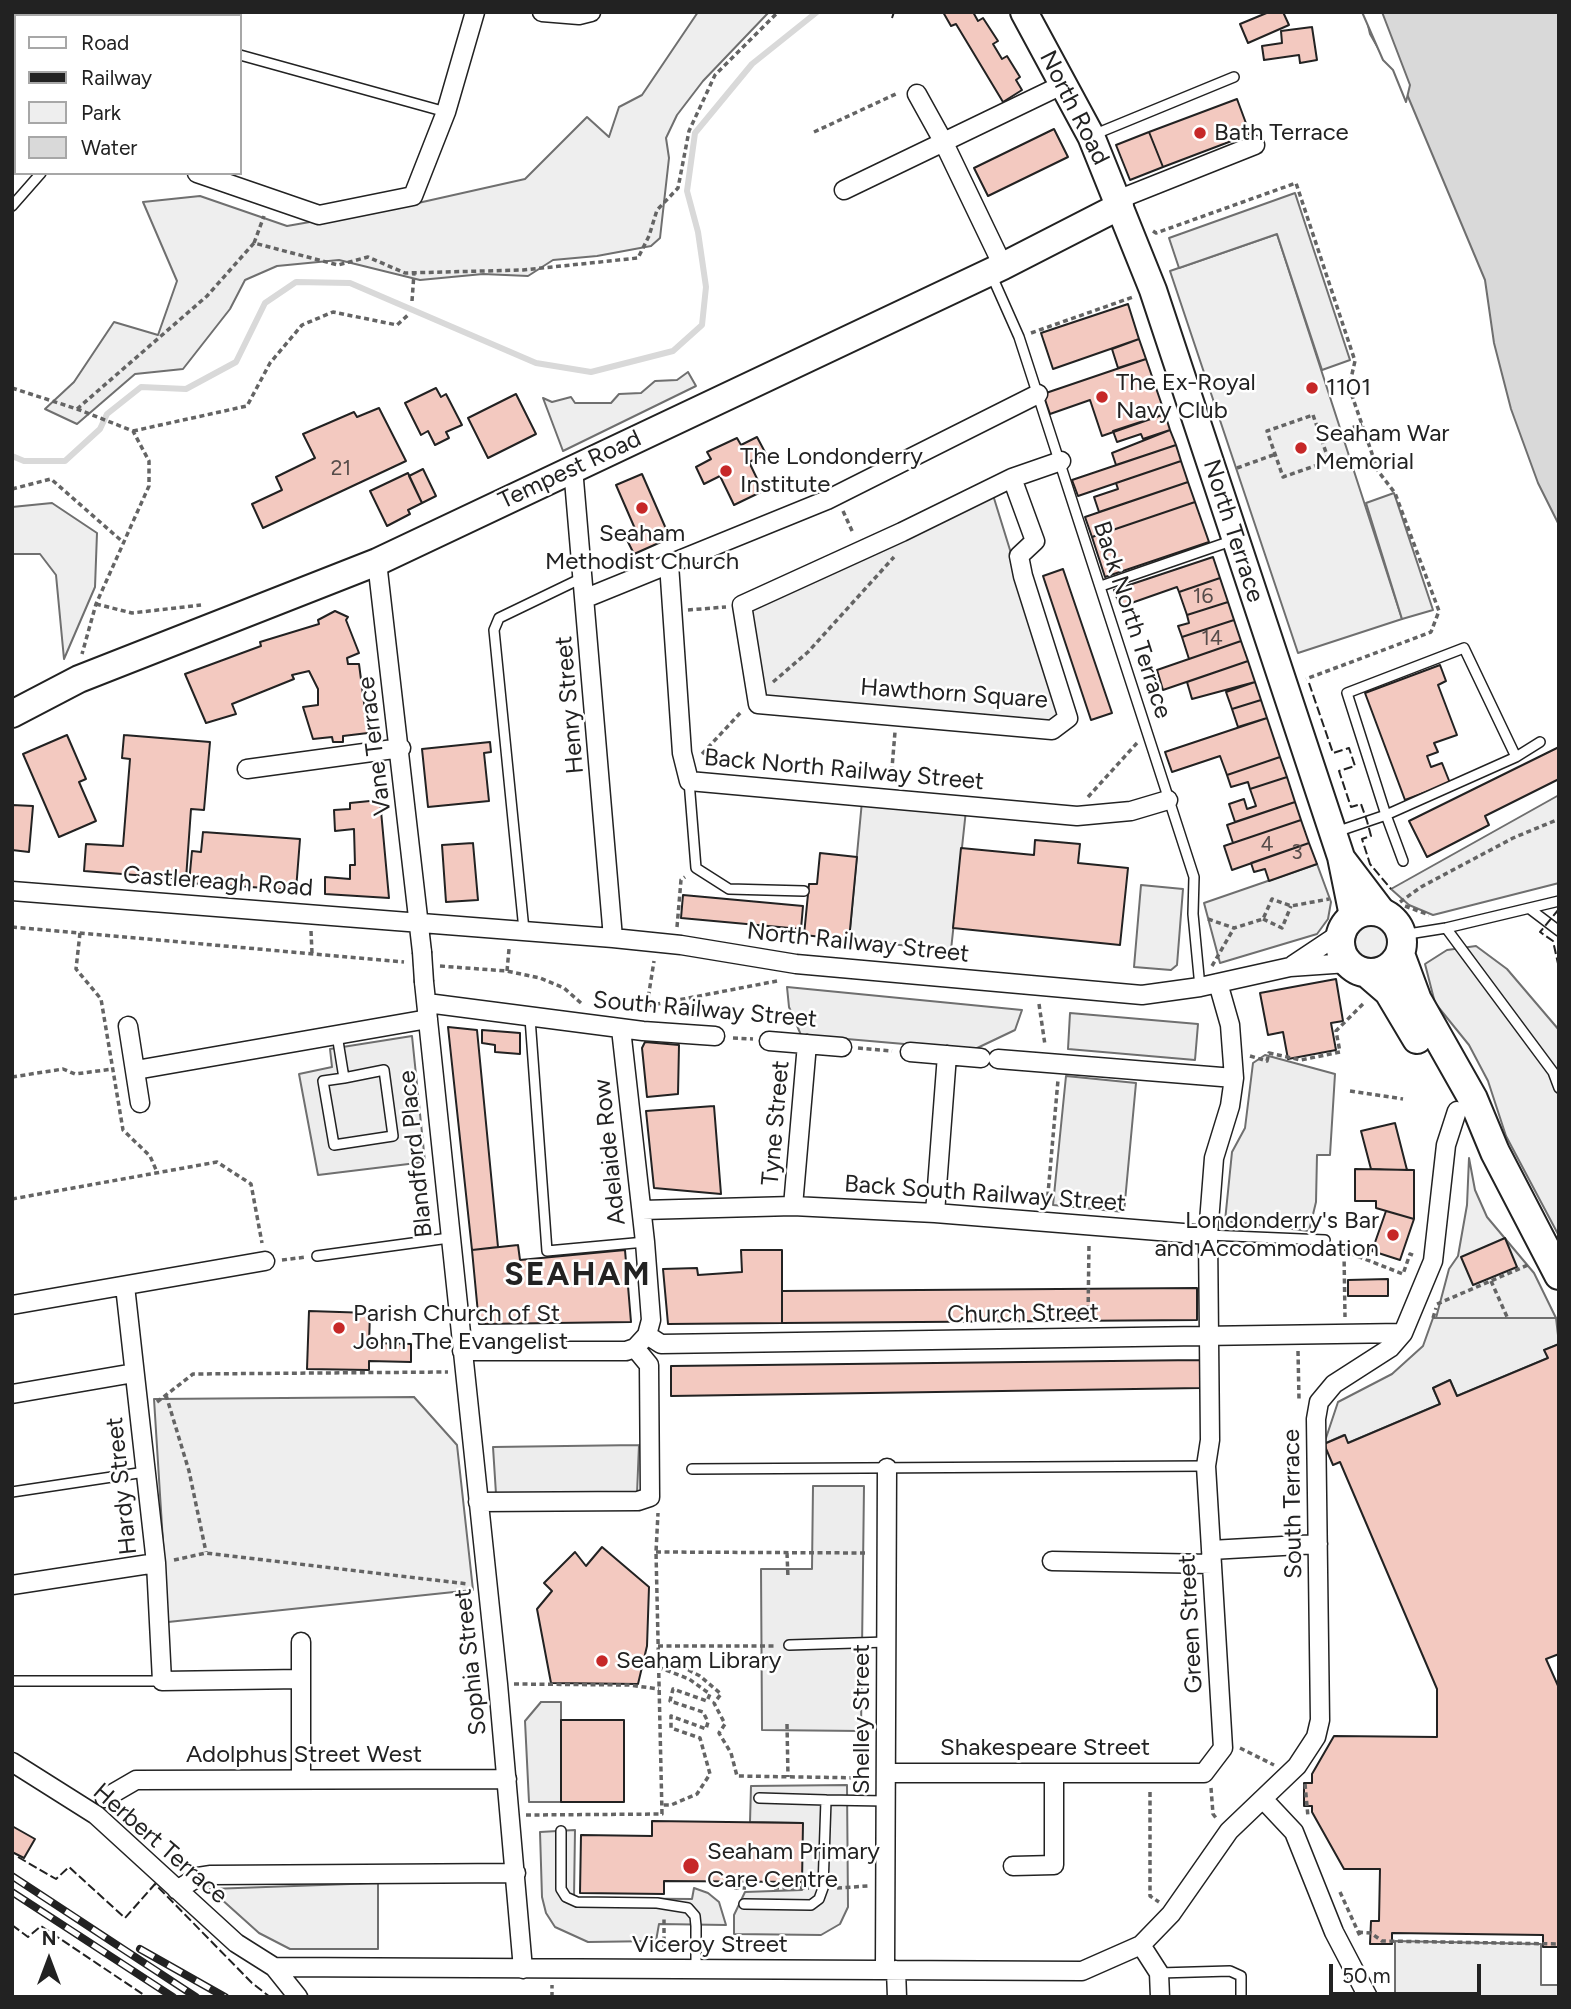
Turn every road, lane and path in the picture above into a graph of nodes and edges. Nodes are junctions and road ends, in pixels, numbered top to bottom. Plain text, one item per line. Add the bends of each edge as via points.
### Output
1 (475, 12) edge
2 (542, 12) edge
3 (591, 12) edge
4 (778, 12) edge
5 (1024, 12) edge
6 (242, 56) edge
7 (1234, 77) dead end
8 (1064, 84) junction
9 (917, 94) joint
10 (446, 112) junction
11 (814, 132) dead end
12 (1091, 136) junction
13 (943, 141) junction
14 (1255, 145) dead end
15 (39, 175) edge
16 (204, 175) edge
17 (844, 190) dead end
18 (270, 198) junction
19 (1119, 203) junction
20 (12, 206) edge
21 (1156, 233) dead end
22 (254, 243) junction
23 (997, 269) junction
24 (414, 273) junction
25 (1153, 290) junction
26 (412, 301) dead end
27 (408, 316) dead end
28 (1019, 337) junction
29 (12, 388) edge
30 (1038, 394) junction
31 (77, 409) junction
32 (1362, 424) junction
33 (133, 432) junction
34 (1321, 439) junction
35 (1276, 454) junction
36 (1061, 461) junction
37 (573, 468) junction
38 (1215, 476) junction
39 (1012, 478) junction
40 (12, 489) edge
41 (836, 495) junction
42 (902, 532) junction
43 (1236, 539) junction
44 (124, 544) junction
45 (860, 551) junction
46 (377, 562) junction
47 (669, 564) junction
48 (584, 578) junction
49 (1101, 586) junction
50 (586, 598) junction
51 (96, 604) junction
52 (742, 605) junction
53 (673, 612) junction
54 (230, 621) junction
55 (82, 652) dead end
56 (1301, 681) dead end
57 (755, 697) junction
58 (12, 714) edge
59 (896, 716) junction
60 (1148, 731) junction
61 (1540, 742) dead end
62 (401, 748) junction
63 (1516, 757) junction
64 (247, 768) dead end
65 (690, 781) junction
66 (890, 799) junction
67 (1168, 800) junction
68 (1386, 815) junction
69 (1077, 816) junction
70 (1559, 819) edge
71 (1336, 845) junction
72 (1404, 861) dead end
73 (696, 868) junction
74 (12, 891) edge
75 (804, 891) dead end
76 (1559, 901) edge
77 (1292, 906) junction
78 (1391, 908) junction
79 (1530, 909) junction
80 (1193, 914) junction
81 (1347, 915) junction
82 (1263, 919) junction
83 (420, 923) junction
84 (12, 927) edge
85 (311, 927) dead end
86 (1234, 928) junction
87 (1446, 928) junction
88 (677, 929) dead end
89 (524, 930) junction
90 (1559, 931) edge
91 (80, 932) junction
92 (614, 938) junction
93 (1401, 945) junction
94 (509, 948) dead end
95 (312, 953) junction
96 (655, 955) dead end
97 (423, 960) junction
98 (1290, 967) junction
99 (1358, 968) junction
100 (76, 969) dead end
101 (507, 971) junction
102 (777, 981) dead end
103 (1218, 983) junction
104 (1200, 988) junction
105 (1039, 1001) dead end
106 (1365, 1003) dead end
107 (647, 1006) junction
108 (589, 1010) dead end
109 (427, 1011) junction
110 (530, 1018) junction
111 (1230, 1025) junction
112 (128, 1026) dead end
113 (621, 1029) junction
114 (643, 1031) junction
115 (337, 1035) junction
116 (715, 1036) joint
117 (769, 1041) joint
118 (807, 1044) junction
119 (842, 1047) joint
120 (910, 1052) joint
121 (947, 1055) junction
122 (1055, 1064) junction
123 (135, 1068) junction
124 (12, 1077) edge
125 (344, 1077) junction
126 (1234, 1077) junction
127 (1559, 1088) edge
128 (1350, 1091) dead end
129 (1403, 1099) dead end
130 (140, 1103) dead end
131 (1457, 1111) junction
132 (1495, 1152) junction
133 (12, 1199) edge
134 (793, 1206) junction
135 (642, 1210) junction
136 (934, 1213) junction
137 (1046, 1222) junction
138 (1090, 1226) junction
139 (1208, 1235) junction
140 (449, 1238) junction
141 (1325, 1240) joint
142 (645, 1242) junction
143 (1344, 1253) junction
144 (317, 1256) joint
145 (265, 1261) junction
146 (1433, 1261) junction
147 (1531, 1263) dead end
148 (1559, 1275) edge
149 (1491, 1281) junction
150 (125, 1286) junction
151 (1440, 1291) dead end
152 (1437, 1304) junction
153 (12, 1305) edge
154 (1433, 1318) dead end
155 (1508, 1319) dead end
156 (1403, 1333) junction
157 (1345, 1334) junction
158 (1298, 1335) junction
159 (1209, 1336) junction
160 (1088, 1338) junction
161 (641, 1341) junction
162 (462, 1351) junction
163 (464, 1371) junction
164 (134, 1373) junction
165 (12, 1394) edge
166 (166, 1395) junction
167 (1300, 1407) dead end
168 (139, 1417) junction
169 (1206, 1466) junction
170 (692, 1468) dead end
171 (887, 1468) junction
172 (145, 1472) junction
173 (12, 1492) edge
174 (650, 1496) junction
175 (478, 1502) junction
176 (1318, 1544) junction
177 (206, 1552) junction
178 (656, 1552) junction
179 (787, 1553) junction
180 (887, 1553) junction
181 (1212, 1557) junction
182 (1052, 1561) dead end
183 (156, 1563) junction
184 (788, 1578) dead end
185 (12, 1585) edge
186 (487, 1586) junction
187 (301, 1642) dead end
188 (887, 1642) junction
189 (789, 1645) joint
190 (658, 1646) junction
191 (658, 1654) junction
192 (658, 1667) junction
193 (301, 1679) junction
194 (12, 1681) edge
195 (162, 1681) junction
196 (498, 1684) junction
197 (659, 1692) junction
198 (672, 1696) junction
199 (660, 1722) junction
200 (671, 1724) junction
201 (787, 1724) dead end
202 (12, 1762) edge
203 (1274, 1765) dead end
204 (1205, 1771) junction
205 (1054, 1773) junction
206 (1150, 1773) junction
207 (1264, 1774) dead end
208 (886, 1775) junction
209 (788, 1777) junction
210 (301, 1779) junction
211 (507, 1779) junction
212 (106, 1798) dead end
213 (759, 1798) dead end
214 (1263, 1799) junction
215 (825, 1800) junction
216 (886, 1801) junction
217 (662, 1805) junction
218 (1227, 1810) dead end
219 (510, 1815) junction
220 (1217, 1819) junction
221 (1210, 1829) dead end
222 (561, 1831) dead end
223 (1013, 1866) dead end
224 (516, 1873) junction
225 (177, 1889) junction
226 (1167, 1893) dead end
227 (664, 1903) junction
228 (744, 1904) dead end
229 (1358, 1932) dead end
230 (1559, 1944) edge
231 (1141, 1945) junction
232 (274, 1967) junction
233 (523, 1969) junction
234 (664, 1970) junction
235 (696, 1970) junction
236 (891, 1970) junction
237 (1159, 1973) junction
238 (298, 1997) edge
239 (897, 1997) edge
240 (1160, 1997) edge
241 (1241, 1997) edge
242 (1368, 1997) edge

1 - 10 street
2 - 3 street
4 - 24 path via 715,75 690,131 678,188 657,210 638,258 523,270
5 - 8 main road, North Road
6 - 10 lane
7 - 12 lane
8 - 12 main road, North Road
8 - 13 street
9 - 11 path via 901,92
9 - 13 street
10 - 18 street via 413,196 319,215
12 - 19 main road, North Road
13 - 17 street
13 - 23 street
14 - 19 street
15 - 20 lane
16 - 18 street
18 - 22 path
19 - 23 main road, Tempest Road
19 - 25 main road, North Terrace
21 - 32 path via 1296,183 1355,361 1349,387
22 - 24 path via 338,264 368,257
22 - 31 path via 207,296
23 - 28 lane, Back North Terrace
23 - 37 main road, Tempest Road
24 - 26 path
25 - 28 path
25 - 38 main road, North Terrace
27 - 33 path via 397,325 333,312 302,325 270,363 247,406
28 - 30 lane, Back North Terrace
29 - 31 path
30 - 36 lane, Back North Terrace
30 - 41 street
31 - 33 path
32 - 34 path
32 - 56 path via 1378,471 1395,493 1439,611 1431,632
33 - 44 path via 149,460 149,486
34 - 35 path via 1329,461 1283,477
34 - 35 path via 1313,415 1267,431
35 - 38 path
36 - 39 street
36 - 49 lane, Back North Terrace
37 - 46 main road, Tempest Road
37 - 48 street, Henry Street
38 - 43 main road, North Terrace
39 - 42 street
39 - 59 street, Hawthorn Square via 1035,541 1019,556 1023,576 1068,718 1052,730
40 - 44 path via 51,479
41 - 45 path
41 - 47 street
42 - 45 street
42 - 57 path via 903,548 808,652
43 - 49 lane
43 - 71 main road, North Terrace
44 - 51 path
45 - 52 street
46 - 54 main road, Tempest Road
46 - 62 street, Vane Terrace
47 - 50 street
47 - 53 street, Back North Railway Street
48 - 50 street, Henry Street
48 - 89 lane via 499,618 494,630
49 - 60 lane, Back North Terrace
50 - 92 street, Henry Street
51 - 54 path via 132,613 196,605 221,607
51 - 55 path
52 - 53 path
52 - 57 street
53 - 65 street, Back North Railway Street via 682,753
54 - 58 main road, Tempest Road via 79,679
57 - 59 street, Hawthorn Square via 758,704
57 - 65 path via 701,755
59 - 66 path
60 - 67 lane, Back North Terrace
60 - 69 path via 1082,803
61 - 63 lane
62 - 64 street
62 - 83 street, Vane Terrace
63 - 68 lane
63 - 68 lane via 1464,648 1347,693
65 - 66 street, Back North Railway Street
65 - 73 lane
66 - 69 street, Back North Railway Street
67 - 69 street, Back North Railway Street via 1131,811
67 - 80 lane, Back North Terrace via 1195,877
68 - 71 lane
68 - 72 lane
70 - 78 path via 1513,838
71 - 78 main road, North Terrace
71 - 81 main road, North Terrace
73 - 75 lane via 729,889
73 - 88 path via 681,880
74 - 83 street, Castlereagh Road
76 - 79 lane
77 - 81 path
77 - 82 path via 1272,899
77 - 82 path via 1282,928
78 - 81 main road
78 - 93 main road
79 - 87 lane
79 - 90 lane
80 - 86 path
80 - 104 lane, Back North Terrace
81 - 98 street, North Railway Street via 1316,952
81 - 99 main road via 1342,954
82 - 86 path
83 - 89 street, North Railway Street
83 - 97 street, Vane Terrace
84 - 91 path
85 - 95 path
86 - 104 path
87 - 93 lane
87 - 127 lane via 1553,1072
89 - 92 street, North Railway Street
91 - 95 path
91 - 100 path
92 - 104 street, North Railway Street via 796,964 1130,993
93 - 99 main road via 1387,969
93 - 132 main road via 1413,991 1473,1100
94 - 101 path
95 - 97 path
96 - 107 path
97 - 101 path
97 - 109 street, Blandford Place, bridge
98 - 99 street, North Railway Street
98 - 103 street, North Railway Street
99 - 131 main road via 1389,992
101 - 108 path via 564,988
102 - 107 path
103 - 104 street, North Railway Street
103 - 111 street, Green Street
105 - 122 path via 1038,1012
106 - 111 path via 1336,1031 1340,1052 1301,1060 1269,1053 1267,1061 1249,1056 1243,1026
107 - 114 path
109 - 110 street, South Railway Street
109 - 115 street, South Railway Street
109 - 140 street, Blandford Place
110 - 113 street, South Railway Street
110 - 142 lane via 547,1251
111 - 126 street, Green Street
112 - 123 street
113 - 114 street, South Railway Street
113 - 135 street, Adelaide Row
114 - 116 street, South Railway Street
115 - 123 street, South Railway Street
115 - 125 lane
116 - 117 path, South Railway Street
117 - 118 street, South Railway Street
118 - 119 street, South Railway Street
118 - 134 street, Tyne Street
119 - 120 path, South Railway Street
120 - 121 street
121 - 122 street
121 - 136 street
122 - 126 street
122 - 137 path
123 - 124 path via 75,1074 63,1069
123 - 130 street
125 - 125 lane via 384,1070 393,1136 334,1145 323,1081
126 - 139 street, Green Street via 1214,1158
128 - 129 path
131 - 132 main road
131 - 146 street, South Terrace via 1446,1145
132 - 148 main road
133 - 145 path via 217,1162 251,1184
134 - 135 street, Back South Railway Street
134 - 136 street, Back South Railway Street
135 - 142 street, Adelaide Row
136 - 137 street, Back South Railway Street
137 - 138 street, Back South Railway Street
138 - 139 street, Back South Railway Street
138 - 160 path
139 - 141 lane, Back South Railway Street
139 - 159 street, Green Street
140 - 144 lane
140 - 162 street, Blandford Place
141 - 143 path
142 - 161 street, Adelaide Row via 652,1320
143 - 146 path via 1403,1274 1410,1254
143 - 157 path
144 - 145 path
145 - 150 street
146 - 156 street, South Terrace
147 - 149 path
149 - 152 path
149 - 155 path
150 - 153 street
150 - 164 street, Hardy Street
151 - 152 path
152 - 154 path
156 - 157 street, Church Street
156 - 176 street, South Terrace via 1390,1348 1334,1384 1319,1402
157 - 158 street, Church Street
158 - 159 street, Church Street
158 - 167 path
159 - 160 street, Church Street
159 - 169 street, Green Street
160 - 161 street, Church Street
161 - 162 street, Church Street via 626,1352
161 - 174 street via 649,1365
162 - 163 street, Sophia Street
163 - 166 path via 193,1374
163 - 175 street, Sophia Street
164 - 165 street
164 - 168 street, Hardy Street
166 - 168 path
166 - 177 path via 189,1471
168 - 172 street, Hardy Street
169 - 171 lane
169 - 181 street, Green Street
170 - 171 lane
171 - 180 street, Shelley Street
172 - 173 lane
172 - 183 street, Hardy Street
174 - 175 street via 638,1501
174 - 178 path via 658,1507
175 - 186 street, Sophia Street
176 - 181 street
176 - 214 street, South Terrace via 1321,1720 1307,1752
177 - 183 path
177 - 186 path
178 - 179 path
178 - 190 path
179 - 180 path
179 - 184 path
180 - 188 street, Shelley Street
181 - 182 street
181 - 204 street, Green Street via 1223,1748
183 - 185 street
183 - 195 street, Hardy Street
186 - 196 street, Sophia Street
187 - 193 street
188 - 189 lane
188 - 208 street, Shelley Street
189 - 190 path
190 - 191 path
191 - 192 path
191 - 209 path via 700,1676 721,1694 714,1703 725,1724 719,1733 737,1776
192 - 197 path
192 - 198 path via 690,1679 710,1694 706,1701 673,1689
193 - 195 street
193 - 210 street
194 - 195 lane
196 - 197 path via 629,1685
196 - 211 street, Sophia Street
197 - 198 path
197 - 199 path
198 - 200 path via 670,1701 703,1712 708,1722 706,1729 671,1716
199 - 200 path
199 - 217 path
200 - 217 path via 671,1728 700,1738 710,1774 697,1794
201 - 209 path
202 - 225 street, Herbert Terrace via 96,1815
203 - 207 path
204 - 206 street, Shakespeare Street
204 - 220 path
205 - 206 street, Shakespeare Street
205 - 208 street, Shakespeare Street
205 - 223 street via 1054,1865
206 - 226 path via 1150,1896 1160,1903
208 - 209 path
208 - 216 street, Shelley Street
210 - 211 street, Adolphus Street West
210 - 212 street, Adolphus Street West via 136,1780
211 - 219 street, Sophia Street
213 - 215 lane
214 - 231 street, South Terrace via 1228,1831 1171,1914
214 - 242 street via 1294,1832 1334,1932
215 - 216 lane
215 - 228 lane via 819,1899 811,1905
216 - 236 street, Shelley Street
217 - 219 path via 662,1814
218 - 220 path
219 - 224 street, Sophia Street
220 - 221 path
222 - 227 lane via 561,1889 566,1897 577,1902
224 - 225 street via 211,1875
224 - 233 street, Sophia Street
225 - 232 street, Herbert Terrace via 236,1943
227 - 234 path
227 - 235 lane via 688,1908 695,1916
229 - 230 path via 1371,1933 1382,1941
231 - 236 street, Viceroy Street via 1082,1971
231 - 237 street
232 - 233 street, Viceroy Street
232 - 238 street
233 - 234 street, Viceroy Street
234 - 235 street, Viceroy Street
235 - 236 street, Viceroy Street
236 - 239 street, Shelley Street
237 - 240 street
237 - 241 lane via 1230,1971 1241,1976

